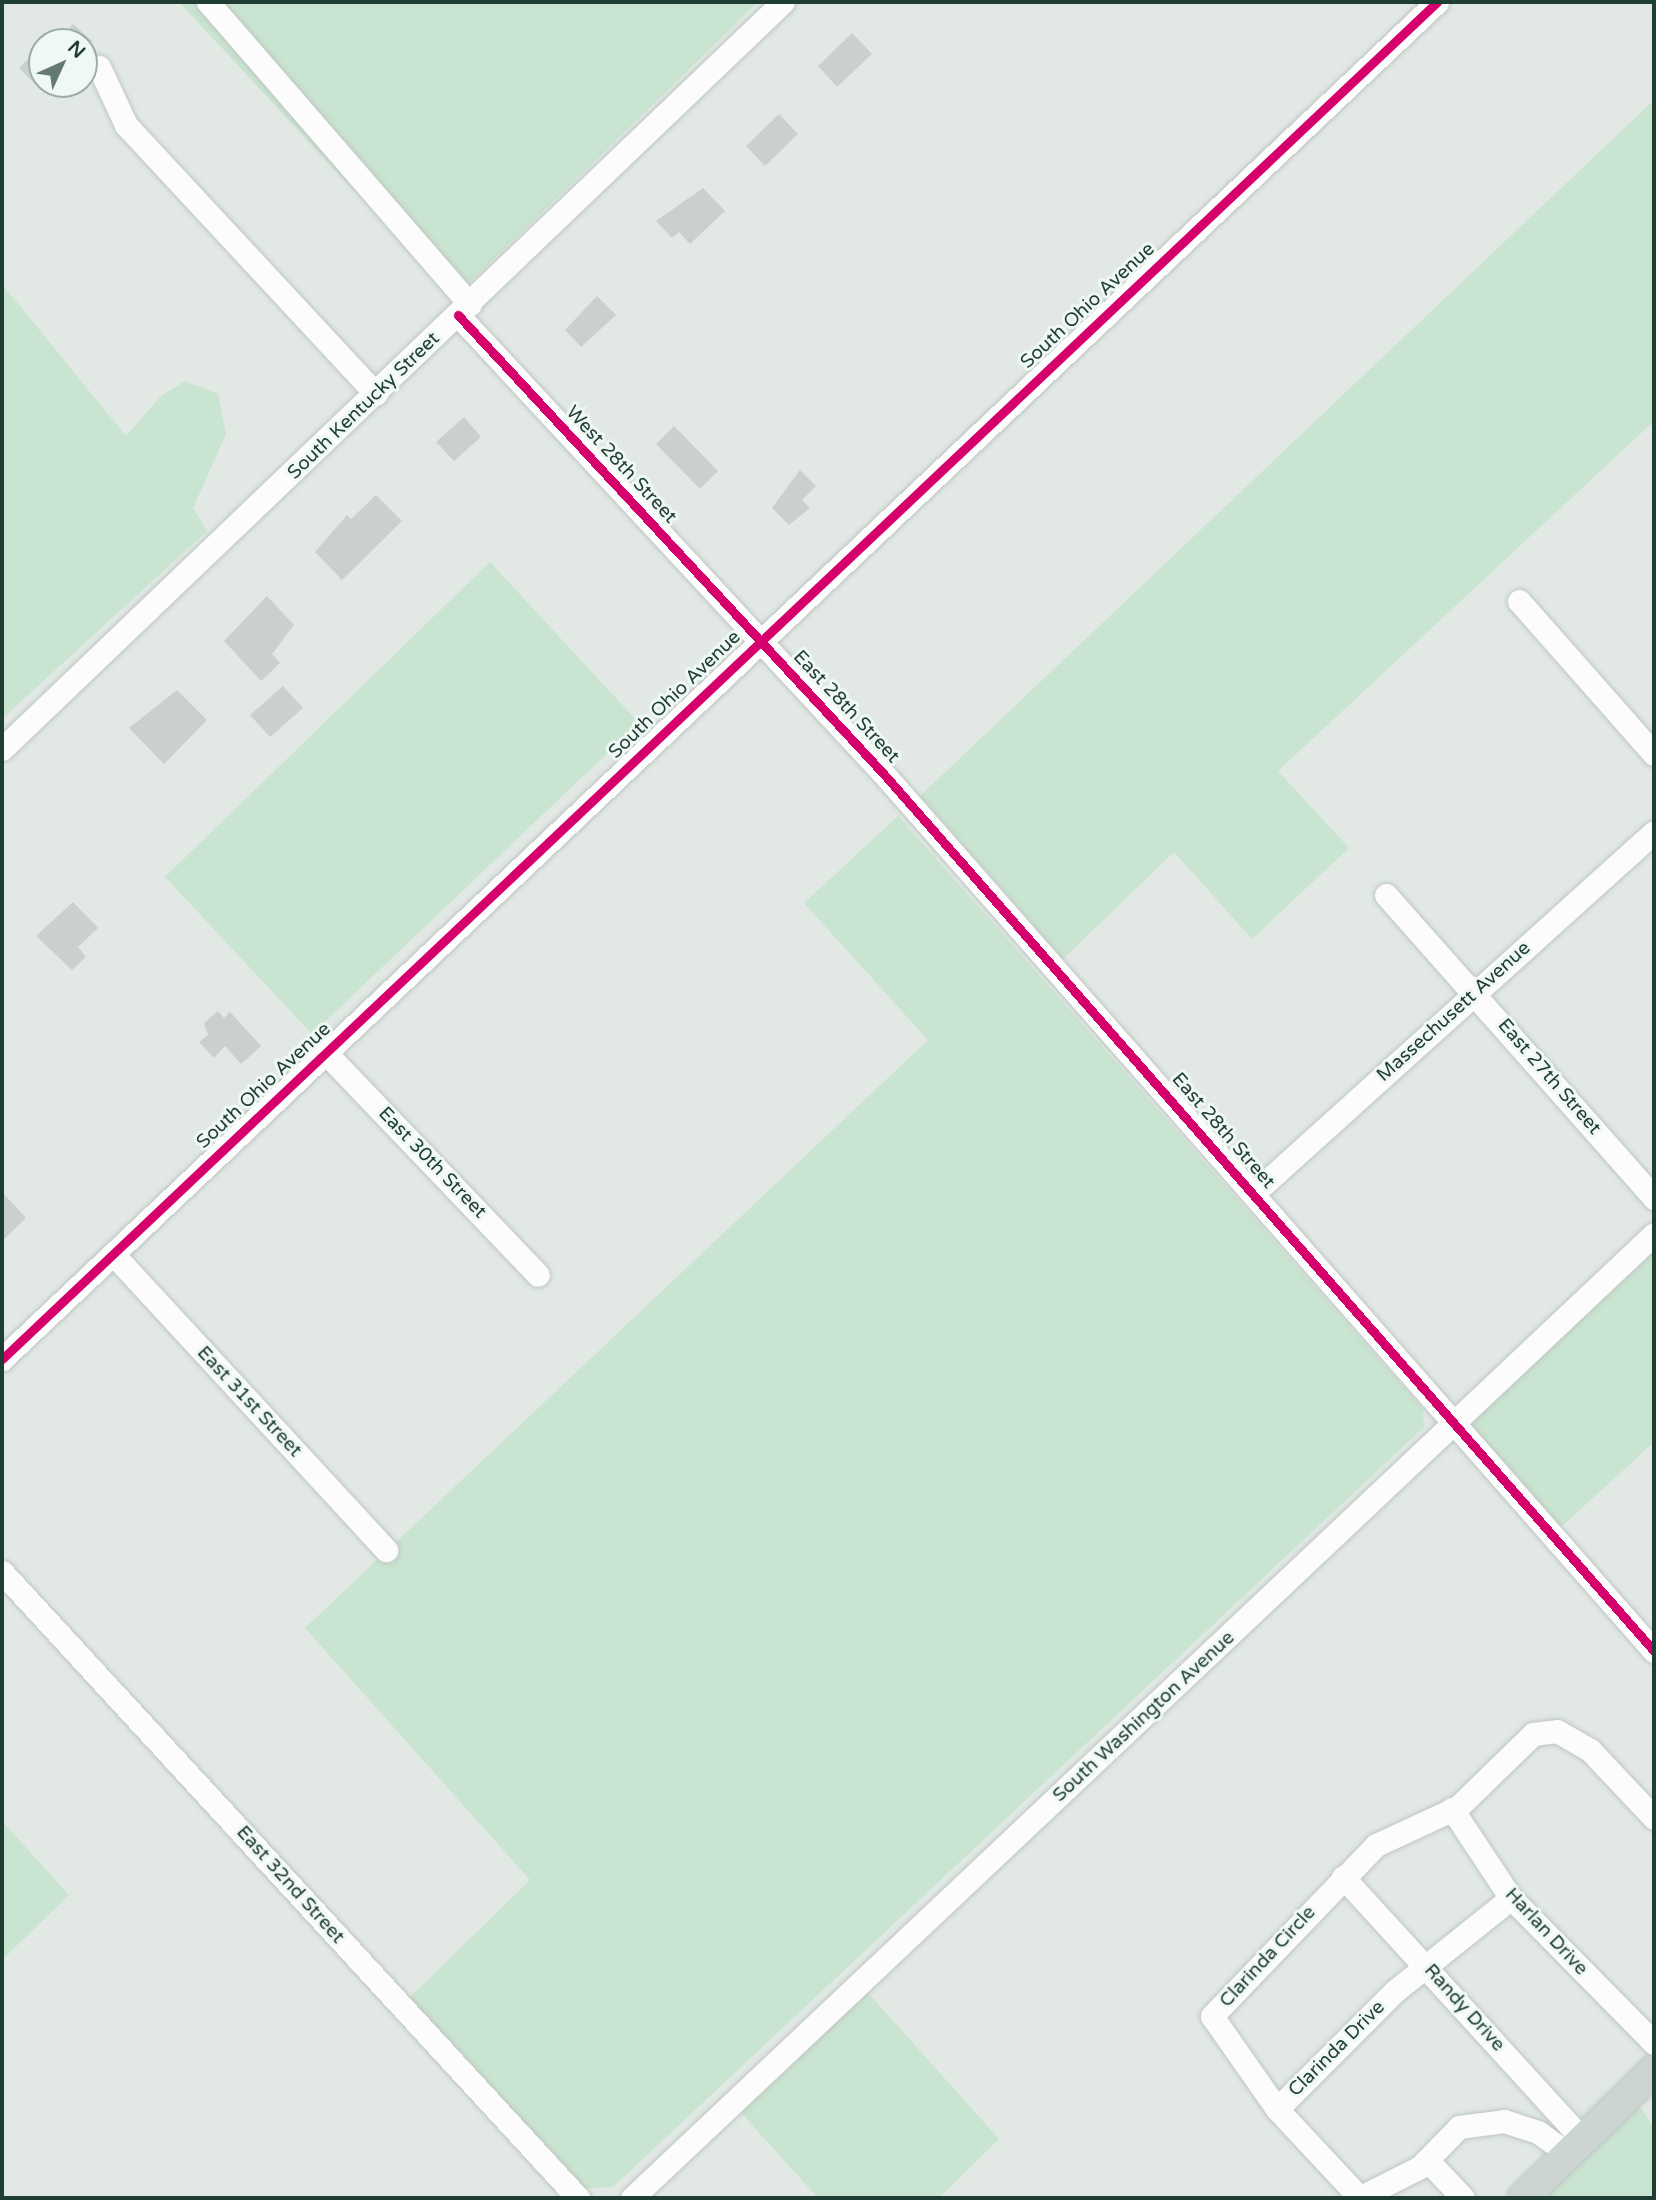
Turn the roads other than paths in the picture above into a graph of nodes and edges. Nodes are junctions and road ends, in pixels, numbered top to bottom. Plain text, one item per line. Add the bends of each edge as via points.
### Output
1 (208, 2) edge
2 (783, 2) edge
3 (1437, 2) edge
4 (99, 67) dead end
5 (464, 309) junction
6 (376, 394) junction
7 (1519, 601) dead end
8 (759, 639) junction
9 (2, 749) edge
10 (1654, 754) edge
11 (1654, 832) edge
12 (1386, 895) dead end
13 (1476, 993) junction
14 (325, 1052) junction
15 (1255, 1192) junction
16 (1654, 1198) edge
17 (1654, 1234) edge
18 (113, 1254) junction
19 (538, 1275) dead end
20 (2, 1359) edge
21 (1454, 1422) junction
22 (386, 1550) dead end
23 (2, 1572) edge
24 (1654, 1651) edge
25 (1452, 1809) junction
26 (1654, 1818) edge
27 (1343, 1877) junction
28 (1511, 1898) junction
29 (1425, 1965) junction
30 (1654, 2043) edge
31 (1654, 2070) edge
32 (1277, 2109) junction
33 (1575, 2147) junction
34 (1427, 2160) junction
35 (578, 2198) edge
36 (632, 2198) edge
37 (1359, 2198) edge
38 (1463, 2198) edge
39 (1523, 2198) edge

1 - 5 street, West 28th Street
2 - 5 street, South Kentucky Street
3 - 8 street, South Ohio Avenue
4 - 6 street via 126,125
5 - 6 street, South Kentucky Street
5 - 8 street, West 28th Street
6 - 9 street, South Kentucky Street
7 - 10 street
8 - 14 street, South Ohio Avenue
8 - 15 street, East 28th Street
11 - 13 street, Massechusett Avenue
12 - 13 street, East 27th Street
13 - 15 street, Massechusett Avenue
13 - 16 street, East 27th Street
14 - 18 street, South Ohio Avenue
14 - 19 street, East 30th Street
15 - 21 street, East 28th Street
17 - 21 street, South Washington Avenue
18 - 20 street, South Ohio Avenue
18 - 22 street, East 31st Street
21 - 24 street, East 28th Street
21 - 36 street, South Washington Avenue
23 - 35 street, East 32nd Street
25 - 26 street via 1533,1734 1557,1731 1590,1750
25 - 27 street via 1376,1845
25 - 28 street, Harlan Drive
27 - 29 street, Randy Drive
27 - 32 street, Clarinda Circle via 1212,2016
28 - 29 street, Clarinda Drive
28 - 30 street, Harlan Drive
29 - 32 street, Clarinda Drive
29 - 33 street, Randy Drive
31 - 33 main road
32 - 37 street, Clarinda Drive
33 - 34 street via 1504,2122 1460,2127
33 - 39 main road
34 - 37 street
34 - 38 street

